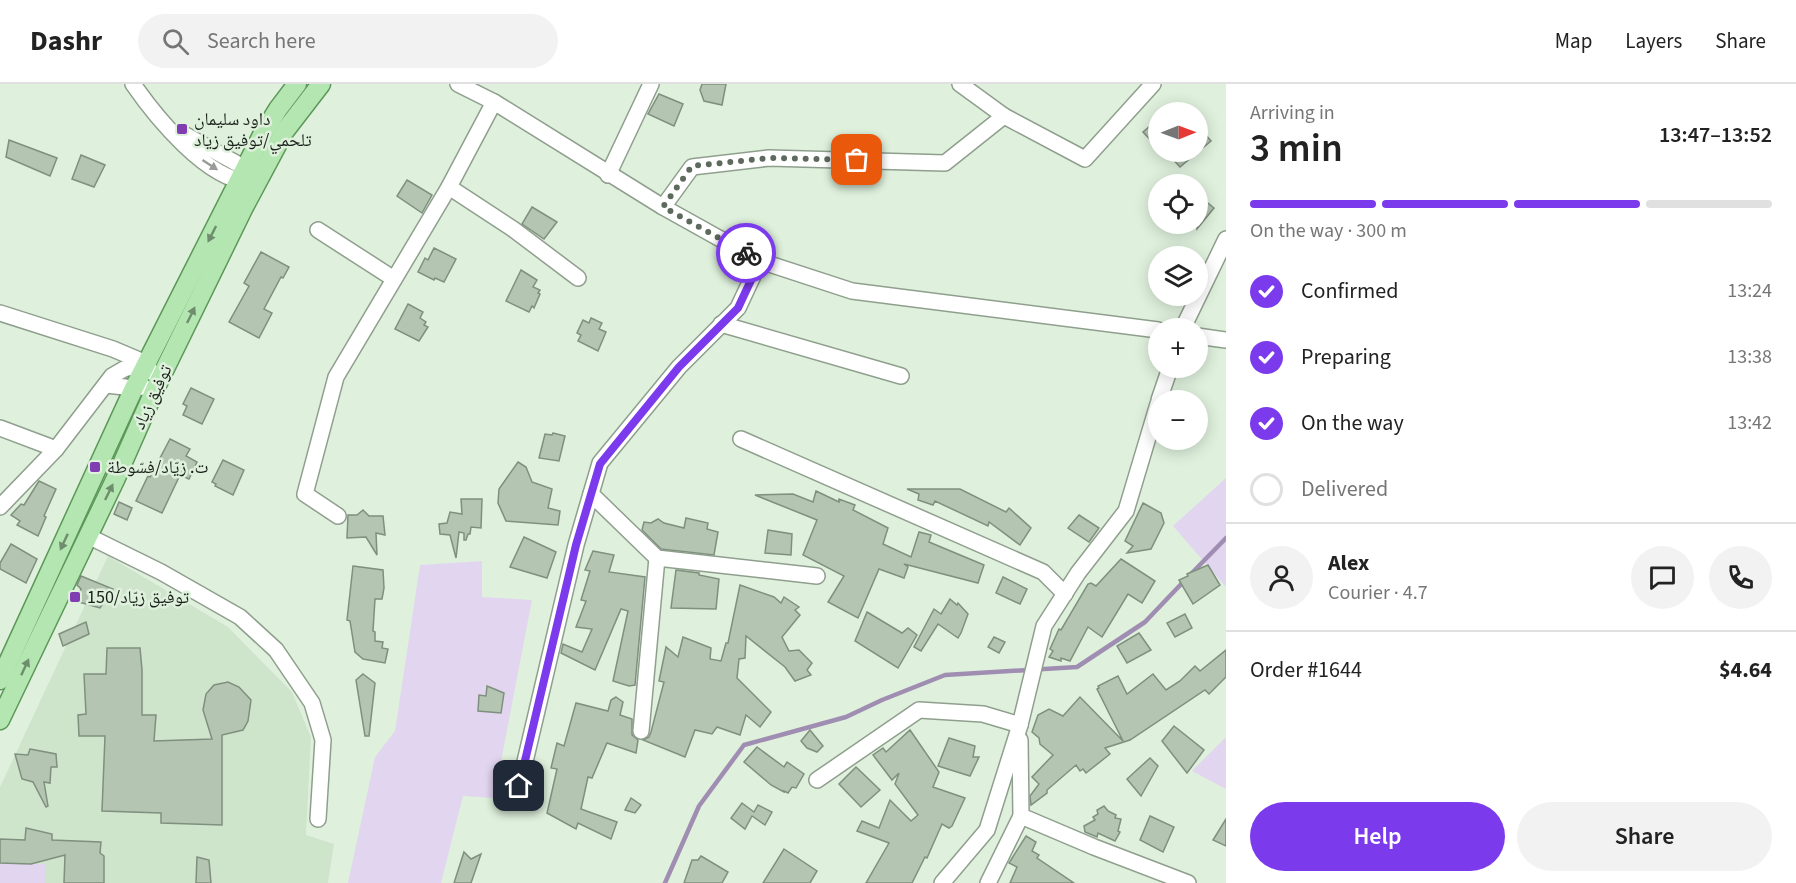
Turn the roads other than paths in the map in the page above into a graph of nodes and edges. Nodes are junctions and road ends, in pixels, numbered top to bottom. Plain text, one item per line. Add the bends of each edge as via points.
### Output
1 (133, 84) edge
2 (297, 84) edge
3 (321, 84) edge
4 (458, 84) edge
5 (651, 84) edge
6 (960, 84) edge
7 (1153, 84) edge
8 (494, 102) junction
9 (1004, 116) junction
10 (608, 175) junction
11 (246, 177) junction
12 (449, 187) junction
13 (663, 207) junction
14 (318, 230) dead end
15 (1226, 239) edge
16 (760, 261) junction
17 (578, 278) dead end
18 (394, 279) junction
19 (0, 314) edge
20 (1188, 318) edge
21 (721, 324) junction
22 (1148, 329) edge
23 (1208, 338) edge
24 (1226, 340) edge
25 (146, 363) junction
26 (901, 376) dead end
27 (106, 385) junction
28 (157, 385) junction
29 (134, 388) junction
30 (0, 428) edge
31 (1148, 438) edge
32 (741, 439) dead end
33 (56, 449) junction
34 (591, 494) junction
35 (0, 507) edge
36 (338, 516) dead end
37 (88, 536) junction
38 (657, 558) junction
39 (816, 576) dead end
40 (1065, 594) junction
41 (0, 680) edge
42 (0, 720) edge
43 (1020, 725) junction
44 (641, 731) dead end
45 (817, 780) dead end
46 (519, 786) dead end
47 (1021, 816) junction
48 (318, 819) dead end
49 (942, 883) edge
50 (988, 883) edge
51 (1188, 883) edge

1 - 11 street via 189,150
2 - 11 main road, توفيق زياد via 278,109
3 - 11 main road, توفيق زياد
4 - 8 street
5 - 10 street
6 - 9 street
7 - 9 street via 1085,159
8 - 10 street
8 - 12 street
9 - 13 street via 945,163 769,158 692,166
10 - 13 street
11 -> 25 main road, توفيق زياد
28 -> 11 main road, توفيق زياد
12 - 17 street
12 - 18 street
13 - 16 street
14 - 18 street
15 - 20 street
16 - 21 street via 738,308
16 - 22 street via 852,291
18 - 36 street via 336,377 305,494
19 - 25 street
21 - 26 street
21 - 34 street via 679,367 600,464
23 - 24 street
25 - 27 street via 124,369
25 - 28 street
25 - 29 main road, توفيق زياد
27 - 29 street
27 - 33 street
28 - 29 street
37 -> 28 main road, توفيق زياد
29 -> 41 main road, توفيق زياد
30 - 33 street
31 - 40 street via 1126,511
32 - 40 street via 1043,572
33 - 35 street
34 - 38 street
34 - 46 street
42 -> 37 main road, توفيق زياد
37 - 48 street via 240,617 276,650 312,702 323,740
38 - 39 street
38 - 44 street
40 - 43 street via 1044,626
43 - 45 street via 983,714 919,710
43 - 47 street
43 - 49 street via 987,830
47 - 50 street
47 - 51 street

